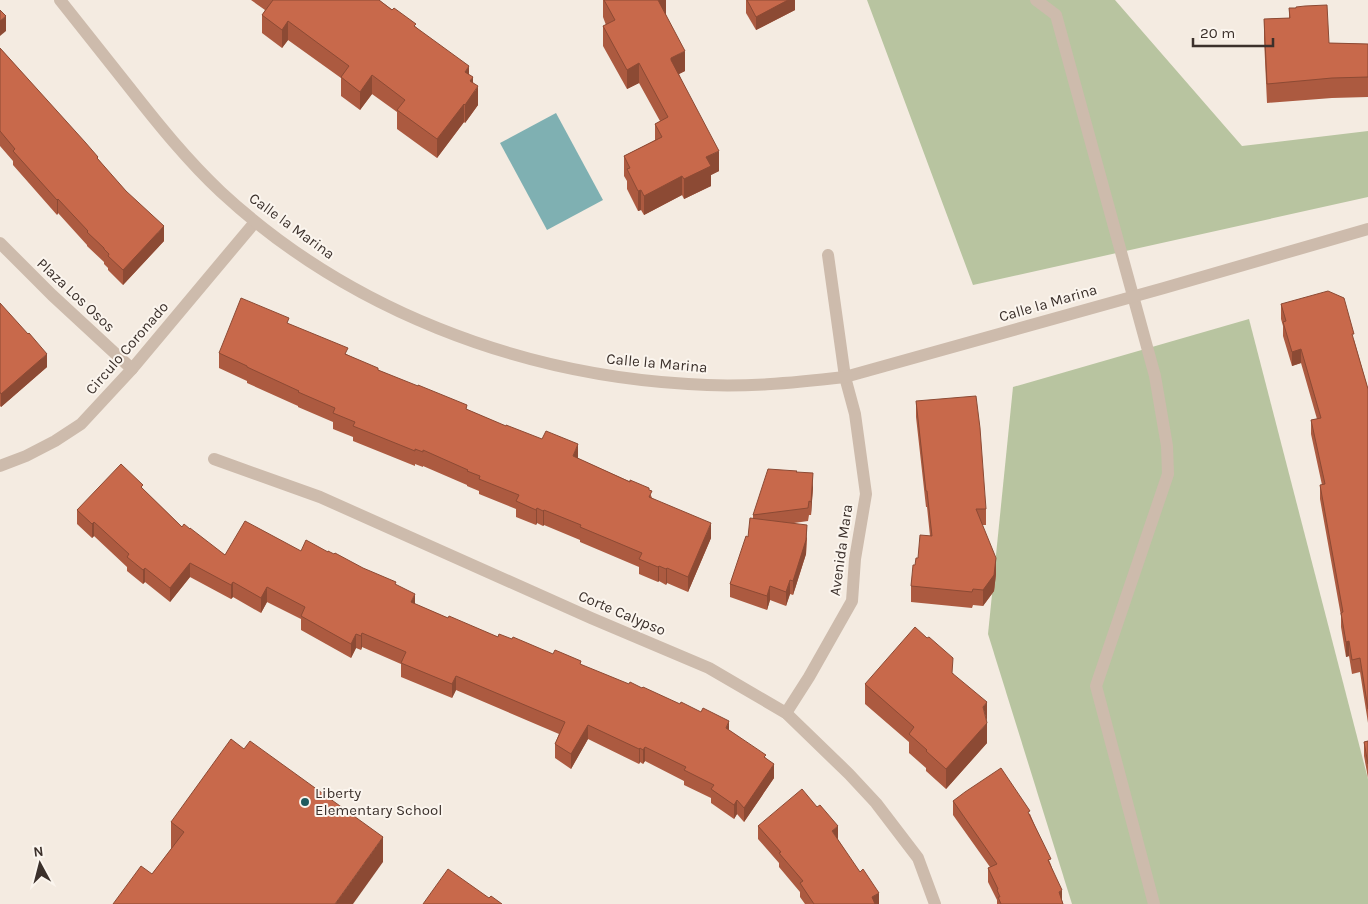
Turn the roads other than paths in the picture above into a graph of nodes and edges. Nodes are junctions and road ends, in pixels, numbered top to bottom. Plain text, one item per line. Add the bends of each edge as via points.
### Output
1 (60, 0) edge
2 (1036, 0) edge
3 (255, 222) junction
4 (1368, 228) edge
5 (0, 243) edge
6 (828, 255) dead end
7 (1133, 296) junction
8 (132, 369) junction
9 (845, 377) junction
10 (214, 459) dead end
11 (0, 466) edge
12 (786, 713) junction
13 (935, 904) edge
14 (1154, 904) edge

1 - 3 street, Calle la Marina via 172,141
2 - 7 street via 1056,15
3 - 8 street, Circulo Coronado
3 - 9 street, Calle la Marina via 297,253 388,306 435,328 535,361 620,378 689,384 794,383
4 - 7 street, Calle la Marina
5 - 8 street, Plaza Los Osos
6 - 9 street, Avenida Mara
7 - 9 street, Calle la Marina
7 - 14 street via 1155,376 1167,446 1168,474 1096,686
8 - 11 street, Circulo Coronado via 81,424 55,441
9 - 12 street, Avenida Mara via 866,494 852,601
10 - 12 street, Corte Calypso via 320,497 709,668
12 - 13 street, Corte Calypso via 876,803 918,858

